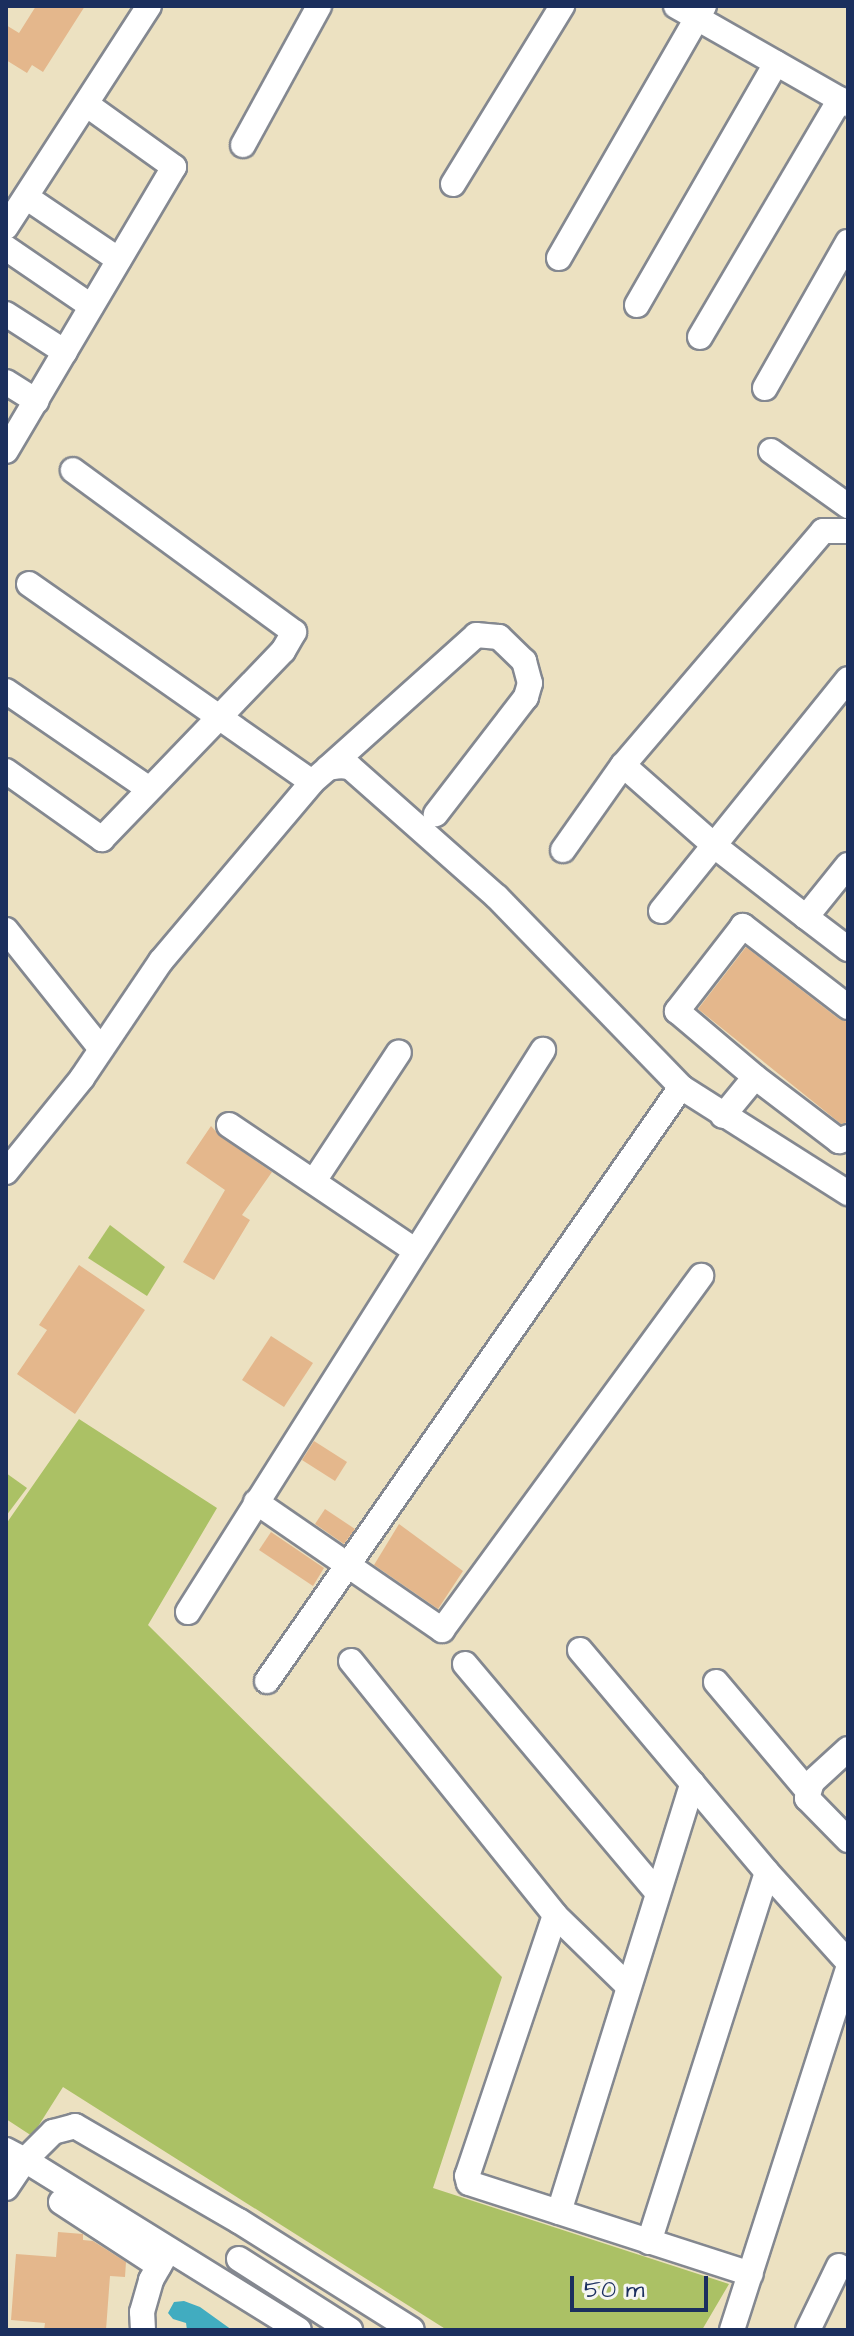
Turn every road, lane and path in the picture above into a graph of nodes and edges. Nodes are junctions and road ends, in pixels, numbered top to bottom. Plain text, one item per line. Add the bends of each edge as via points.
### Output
1 (149, 6) edge
2 (319, 6) edge
3 (562, 6) edge
4 (692, 10) edge
5 (776, 63) junction
6 (844, 101) edge
7 (86, 104) junction
8 (243, 145) dead end
9 (453, 184) dead end
10 (26, 197) junction
11 (6, 227) edge
12 (848, 242) edge
13 (6, 248) edge
14 (559, 258) dead end
15 (119, 260) junction
16 (637, 305) dead end
17 (91, 306) junction
18 (6, 314) edge
19 (700, 337) dead end
20 (65, 352) junction
21 (6, 382) edge
22 (765, 388) dead end
23 (36, 401) junction
24 (6, 449) edge
25 (771, 451) dead end
26 (73, 470) dead end
27 (848, 524) edge
28 (29, 584) dead end
29 (848, 679) edge
30 (6, 691) edge
31 (220, 718) junction
32 (623, 765) junction
33 (6, 771) edge
34 (320, 775) junction
35 (149, 789) junction
36 (436, 814) dead end
37 (716, 847) junction
38 (563, 850) dead end
39 (848, 865) edge
40 (661, 911) dead end
41 (806, 917) junction
42 (6, 930) edge
43 (848, 949) edge
44 (848, 1007) edge
45 (101, 1049) junction
46 (543, 1050) dead end
47 (399, 1052) dead end
48 (755, 1077) junction
49 (681, 1087) junction
50 (723, 1116) junction
51 (229, 1125) dead end
52 (848, 1137) edge
53 (6, 1172) edge
54 (314, 1181) junction
55 (848, 1193) edge
56 (416, 1251) junction
57 (701, 1276) dead end
58 (256, 1502) junction
59 (348, 1565) junction
60 (188, 1612) dead end
61 (580, 1650) dead end
62 (351, 1661) dead end
63 (465, 1664) dead end
64 (267, 1681) dead end
65 (716, 1682) dead end
66 (848, 1749) edge
67 (693, 1783) junction
68 (807, 1790) junction
69 (848, 1840) edge
70 (767, 1872) junction
71 (658, 1893) junction
72 (555, 1915) junction
73 (847, 1972) edge
74 (628, 1986) junction
75 (22, 2153) edge
76 (6, 2188) edge
77 (61, 2202) dead end
78 (559, 2212) junction
79 (255, 2231) junction
80 (649, 2242) junction
81 (280, 2247) junction
82 (164, 2258) junction
83 (239, 2259) junction
84 (839, 2266) dead end
85 (751, 2274) junction
86 (263, 2275) junction
87 (225, 2284) junction
88 (248, 2298) junction
89 (143, 2330) edge
90 (297, 2330) edge
91 (350, 2330) edge
92 (412, 2330) edge
93 (732, 2330) edge
94 (808, 2330) edge

1 - 7 street
2 - 8 street
3 - 9 street
4 - 5 street
4 - 14 street
5 - 6 street
5 - 16 street
6 - 19 street
7 - 10 street
7 - 15 street via 174,167
10 - 11 street
10 - 15 street
12 - 22 street
13 - 17 street
15 - 17 street
17 - 20 street
18 - 20 street
20 - 23 street
21 - 23 street
23 - 24 street
25 - 27 street
26 - 31 street via 294,632 283,651
27 - 32 street via 823,531
28 - 31 street
29 - 37 street
30 - 35 street
31 - 34 street
31 - 35 street
32 - 37 street
32 - 38 street
33 - 35 street via 102,839
34 - 36 street via 476,635 499,637 524,661 530,683 526,697
34 - 45 street via 161,961
34 - 49 street via 350,767 497,897
37 - 40 street
37 - 41 street
39 - 41 street
41 - 43 street
42 - 45 street
44 - 48 street via 743,926 677,1011
45 - 53 street
46 - 56 street
47 - 54 street
48 - 50 street
48 - 52 street via 839,1141
49 - 50 street
49 - 59 street
50 - 55 street
51 - 54 street
54 - 56 street
56 - 58 street
57 - 59 street via 442,1630
58 - 59 street
58 - 60 street
59 - 64 street
61 - 67 street
62 - 72 street
63 - 71 street
65 - 68 street
66 - 68 street
67 - 70 street
67 - 71 street
68 - 69 street via 807,1798
70 - 73 street
70 - 80 street
71 - 74 street
72 - 74 street
72 - 78 street via 467,2176 473,2186
73 - 85 street
74 - 78 street
75 - 76 street
75 - 79 street via 53,2132 75,2126
75 - 82 street
77 - 82 street
78 - 80 street
79 - 81 street
79 - 83 street
80 - 85 street
81 - 86 street
81 - 92 street
82 - 87 street
82 - 89 street via 151,2280
83 - 86 street
83 - 87 street
84 - 94 street
85 - 93 street
86 - 88 street
86 - 91 street
87 - 88 street
88 - 90 street

